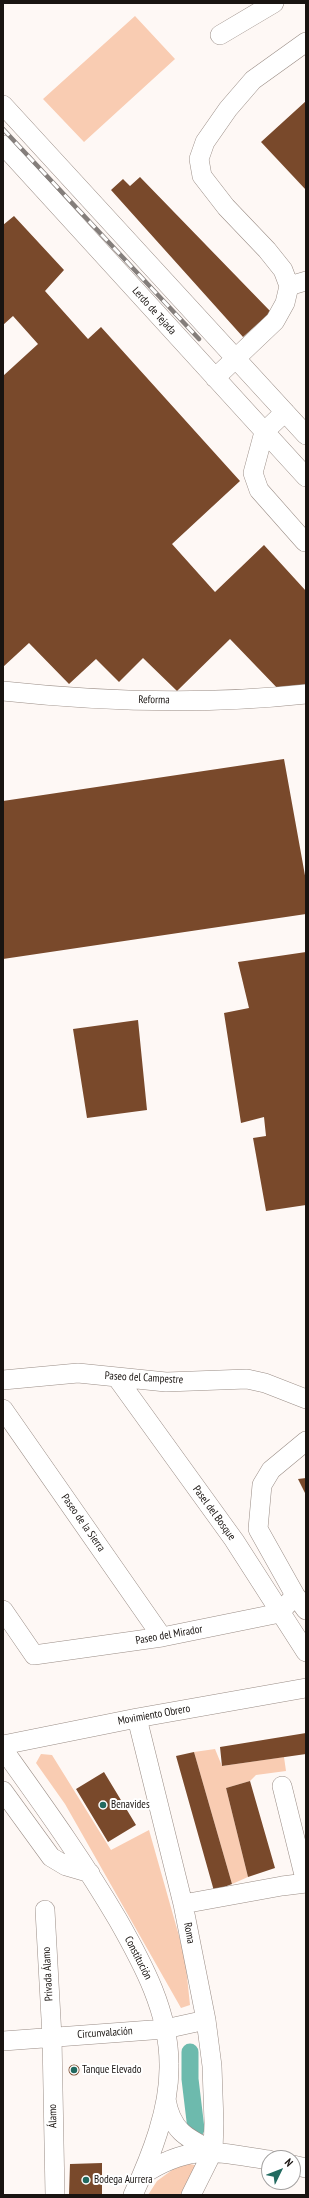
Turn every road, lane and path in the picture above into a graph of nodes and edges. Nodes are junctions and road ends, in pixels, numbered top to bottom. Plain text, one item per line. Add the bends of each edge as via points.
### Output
1 (274, 3) edge
2 (220, 35) dead end
3 (306, 42) edge
4 (3, 105) edge
5 (25, 129) junction
6 (4, 147) edge
7 (297, 284) edge
8 (235, 359) junction
9 (215, 378) junction
10 (285, 412) junction
11 (264, 432) junction
12 (306, 435) edge
13 (306, 477) edge
14 (305, 542) dead end
15 (3, 691) edge
16 (306, 694) edge
17 (117, 1378) junction
18 (3, 1380) edge
19 (306, 1399) edge
20 (3, 1409) edge
21 (306, 1441) edge
22 (258, 1530) junction
23 (234, 1540) junction
24 (295, 1595) junction
25 (3, 1610) edge
26 (306, 1610) edge
27 (280, 1613) junction
28 (162, 1637) junction
29 (306, 1652) edge
30 (306, 1688) edge
31 (137, 1718) junction
32 (3, 1745) edge
33 (3, 1749) edge
34 (282, 1786) dead end
35 (3, 1791) edge
36 (90, 1872) junction
37 (306, 1883) edge
38 (183, 1904) junction
39 (45, 1910) dead end
40 (206, 2020) junction
41 (165, 2029) junction
42 (52, 2037) junction
43 (3, 2041) edge
44 (166, 2098) junction
45 (213, 2151) junction
46 (261, 2159) edge
47 (142, 2175) junction
48 (55, 2195) edge
49 (133, 2195) edge
50 (191, 2195) edge

1 - 2 street
3 - 7 street via 253,80 228,109 205,142 199,159 202,176 226,208
4 - 5 street
5 - 6 street
5 - 8 street
6 - 9 street, Lerdo de Tejada
7 - 8 street via 275,321
8 - 9 street
8 - 10 street
9 - 11 street, Lerdo de Tejada
10 - 11 street
10 - 12 street
11 - 13 street, Lerdo de Tejada
11 - 14 street via 253,472 255,483
15 - 16 street, Reforma via 151,701 221,701
17 - 18 street, Paseo del Campestre via 78,1373
17 - 19 street, Paseo del Campestre via 166,1382 247,1378
17 - 23 street, Pasel del Bosque
20 - 28 street, Paseo de la Sierra
21 - 22 street via 271,1470 262,1485
22 - 23 street
22 - 24 street
23 - 27 street, Pasel del Bosque
24 - 26 street
24 - 27 street
25 - 28 street, Paseo del Mirador via 34,1655
27 - 28 street, Paseo del Mirador
27 - 29 street, Pasel del Bosque
30 - 31 street, Movimiento Obrero
31 - 32 street, Movimiento Obrero
31 - 38 street, Roma
33 - 36 street, Constitución
34 - 37 street
35 - 36 street via 51,1857 66,1866
36 - 41 street, Constitución via 144,1968
37 - 38 street
38 - 40 street, Roma
39 - 42 street, Privada Álamo
40 - 41 street, Circunvalación
40 - 45 street, Roma via 212,2081
41 - 42 street, Circunvalación
41 - 44 street, Constitución via 169,2065
42 - 43 street, Circunvalación
42 - 48 street, Álamo
44 - 45 street via 170,2120 176,2128
44 - 47 street, Constitución
45 - 46 street
45 - 47 street via 179,2155
45 - 50 street
47 - 49 street, Constitución

